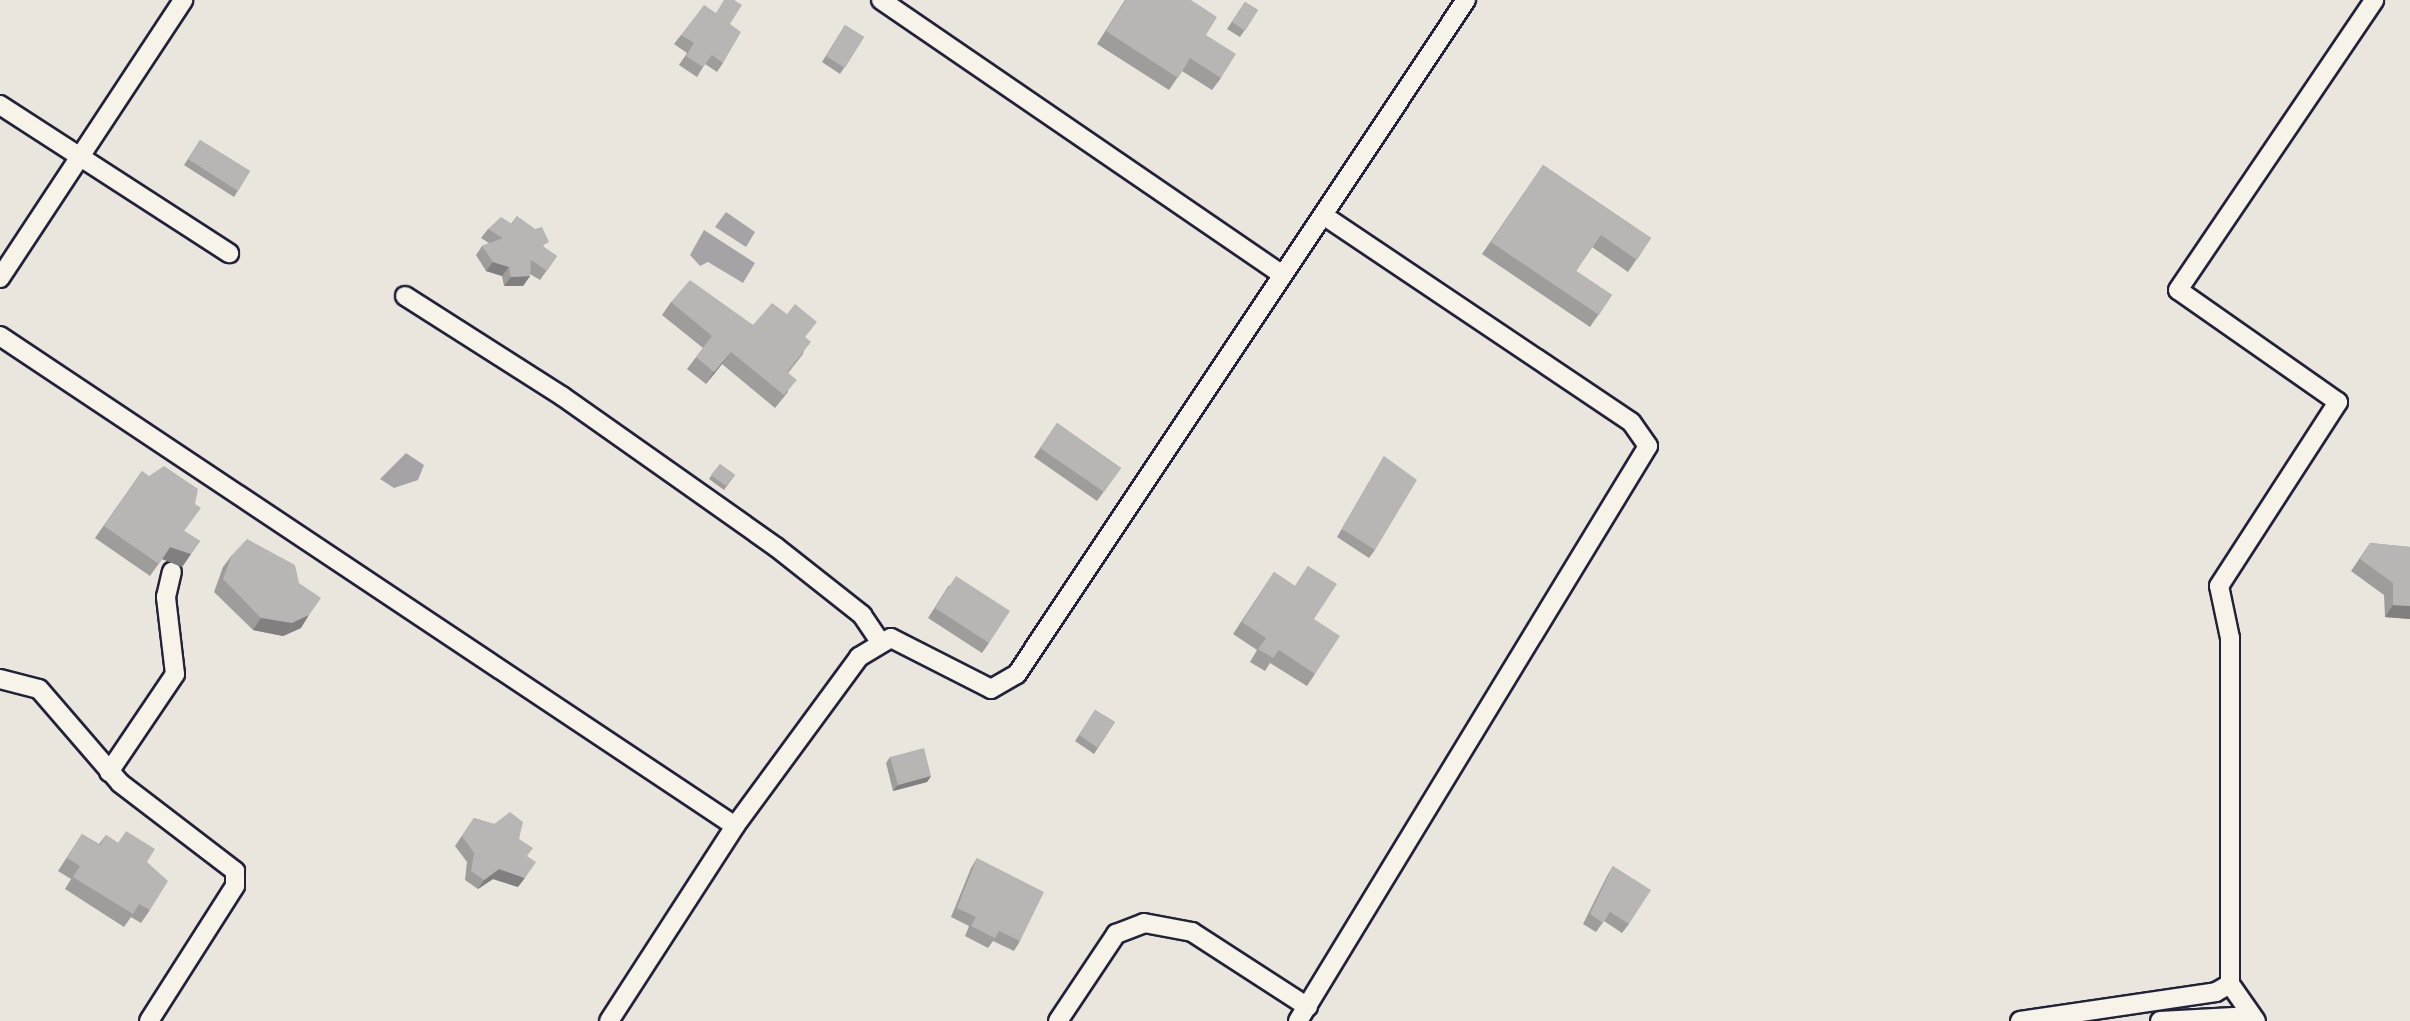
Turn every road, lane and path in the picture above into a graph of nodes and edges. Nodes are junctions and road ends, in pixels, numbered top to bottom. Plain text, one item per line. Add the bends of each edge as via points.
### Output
1 (183, 0) edge
2 (881, 0) edge
3 (1466, 0) edge
4 (2374, 0) edge
5 (0, 104) edge
6 (78, 159) junction
7 (1324, 216) junction
8 (229, 253) dead end
9 (1282, 275) junction
10 (0, 278) edge
11 (405, 296) dead end
12 (0, 336) edge
13 (172, 572) dead end
14 (880, 642) junction
15 (0, 679) edge
16 (109, 772) junction
17 (736, 826) junction
18 (2230, 984) junction
19 (1303, 1014) edge
20 (2254, 1018) edge
21 (149, 1021) edge
22 (609, 1021) edge
23 (1058, 1021) edge
24 (2020, 1021) edge
25 (2160, 1021) edge

1 - 6 street
2 - 9 street
3 - 7 street
4 - 18 street via 2178,290 2338,402 2219,586 2231,638
5 - 6 street
6 - 8 street
6 - 10 street
7 - 9 street
7 - 19 street via 1630,422 1648,446
9 - 14 street via 1009,682 991,689 912,644
11 - 14 street via 562,396 776,547 862,615
12 - 17 street
13 - 16 street via 166,597 175,674
14 - 17 street via 850,669
15 - 16 street via 39,689
16 - 21 street via 236,876
17 - 22 street
18 - 20 street
18 - 24 street via 2216,992
19 - 23 street via 1192,932 1144,923 1116,934
20 - 25 street

